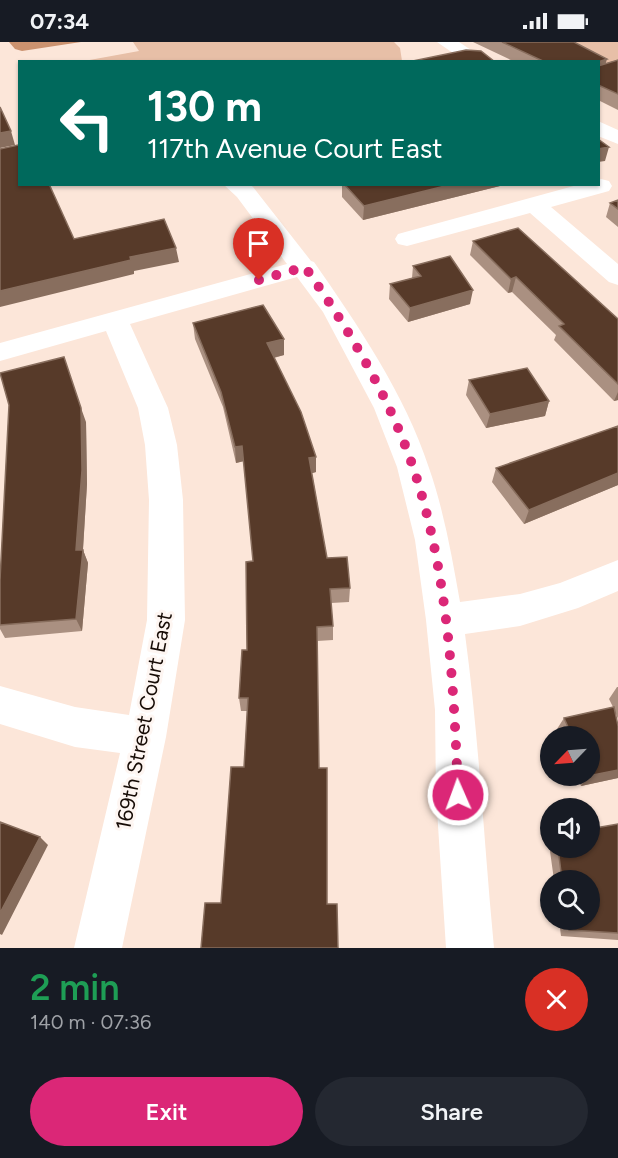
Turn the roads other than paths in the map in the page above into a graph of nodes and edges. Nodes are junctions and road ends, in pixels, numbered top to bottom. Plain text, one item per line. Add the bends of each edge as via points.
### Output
1 (446, 42) edge
2 (477, 60) edge
3 (600, 128) edge
4 (618, 138) edge
5 (601, 186) dead end
6 (244, 193) edge
7 (534, 205) junction
8 (407, 239) dead end
9 (305, 267) junction
10 (618, 277) edge
11 (115, 321) junction
12 (0, 352) edge
13 (618, 575) edge
14 (445, 620) junction
15 (0, 705) edge
16 (145, 737) junction
17 (98, 948) edge
18 (470, 948) edge

1 - 2 street
3 - 4 street
5 - 7 street
6 - 9 street
7 - 8 street
7 - 10 street
9 - 11 street
9 - 14 street via 335,310 389,408 413,467 432,540
11 - 12 street
11 - 16 street, 169th Street Court East via 153,408 166,500 166,620
13 - 14 street via 520,610
14 - 18 street via 455,710
15 - 16 street via 75,727
16 - 17 street, 169th Street Court East

